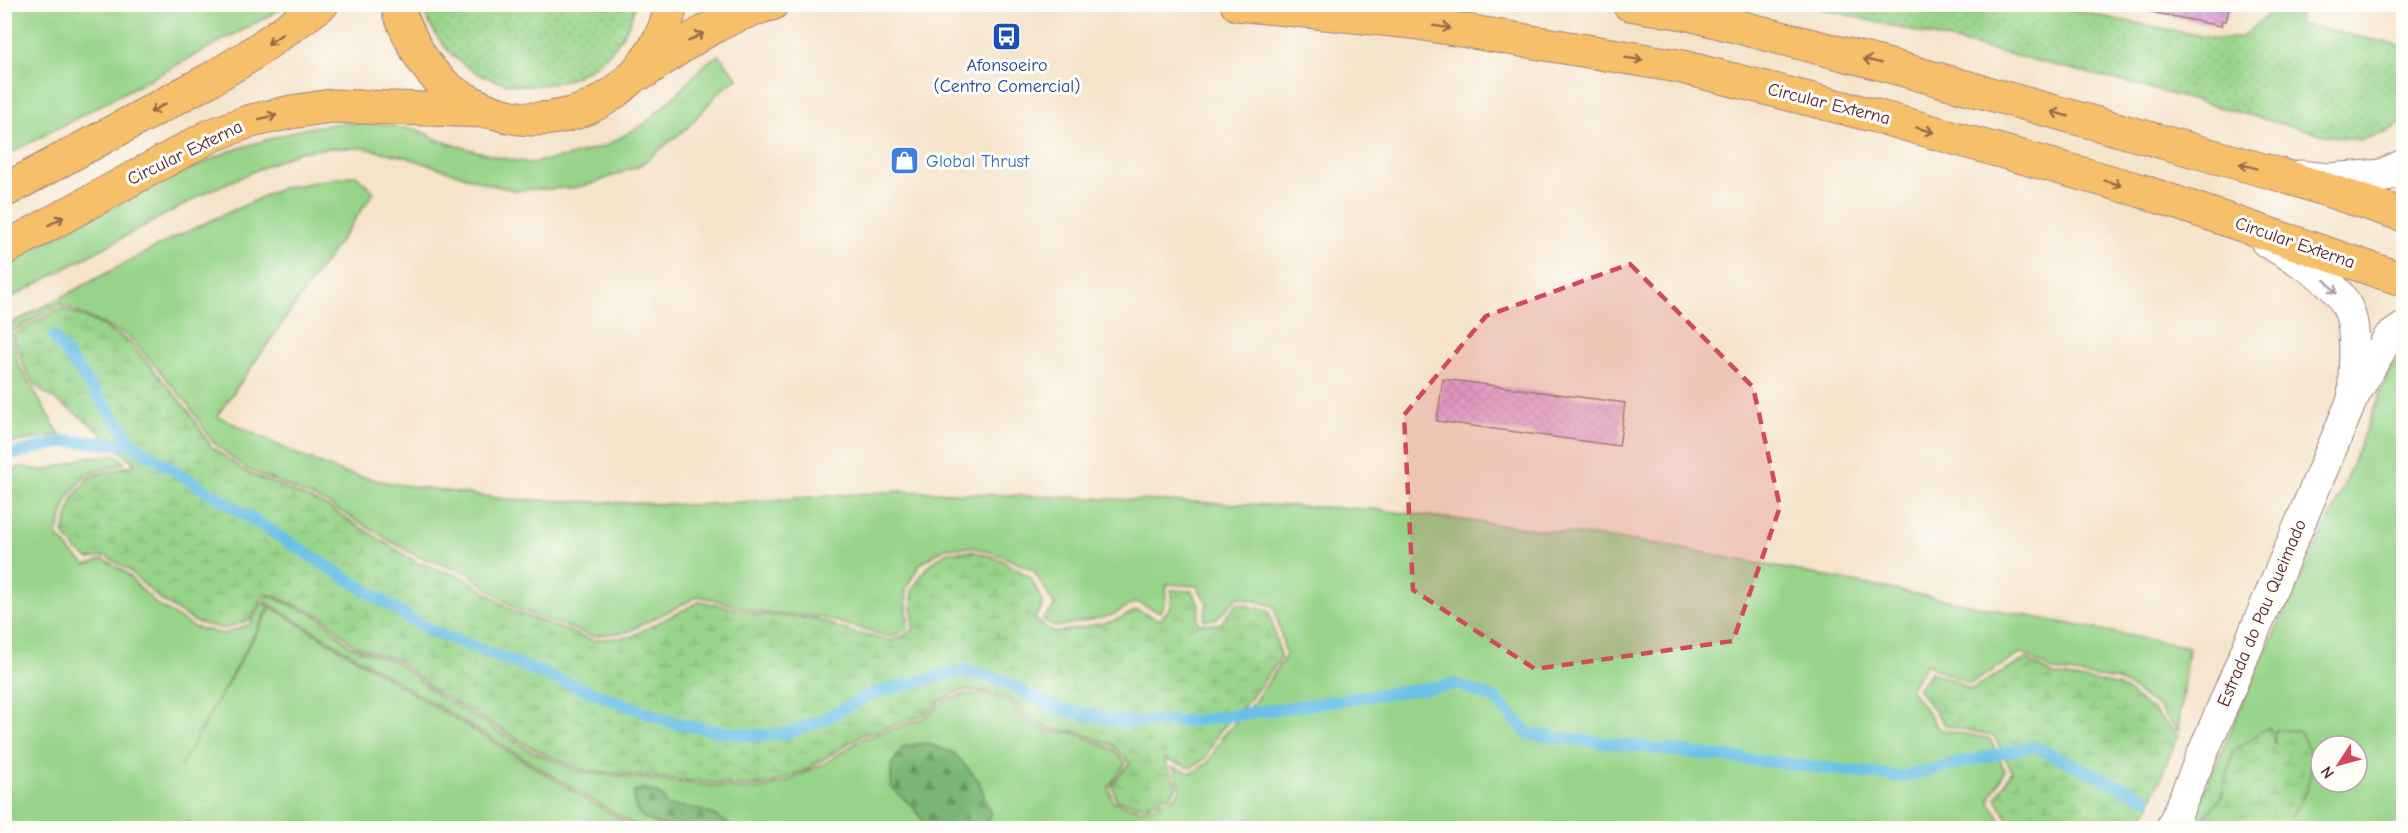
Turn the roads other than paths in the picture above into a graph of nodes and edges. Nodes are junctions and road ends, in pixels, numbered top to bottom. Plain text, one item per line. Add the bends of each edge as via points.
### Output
1 (322, 4) edge
2 (399, 4) edge
3 (670, 4) edge
4 (772, 4) edge
5 (1237, 4) edge
6 (1629, 4) edge
7 (630, 81) junction
8 (488, 111) junction
9 (2403, 166) edge
10 (2281, 175) junction
11 (4, 191) edge
12 (2403, 215) edge
13 (2230, 221) junction
14 (4, 249) edge
15 (2403, 280) edge
16 (2403, 327) edge
17 (2353, 398) junction
18 (2170, 828) edge

1 -> 11 main road via 209,80
2 - 8 main road via 418,55 448,89
3 - 7 main road via 656,49
7 -> 4 main road via 693,38 747,10
5 -> 13 main road, Circular Externa via 1412,22 1678,66 1888,119 2139,190
10 -> 6 main road via 1890,66 1689,14
7 - 8 main road via 600,104 563,117 526,119
14 -> 8 main road, Circular Externa via 210,136 247,122 331,106
9 - 10 street via 2382,176 2328,180
10 - 12 main road
13 - 15 main road, Circular Externa
13 -> 17 street, Estrada do Pau Queimado via 2320,274 2344,302 2353,326
16 - 17 street, Estrada do Pau Queimado via 2388,338
17 - 18 street, Estrada do Pau Queimado

